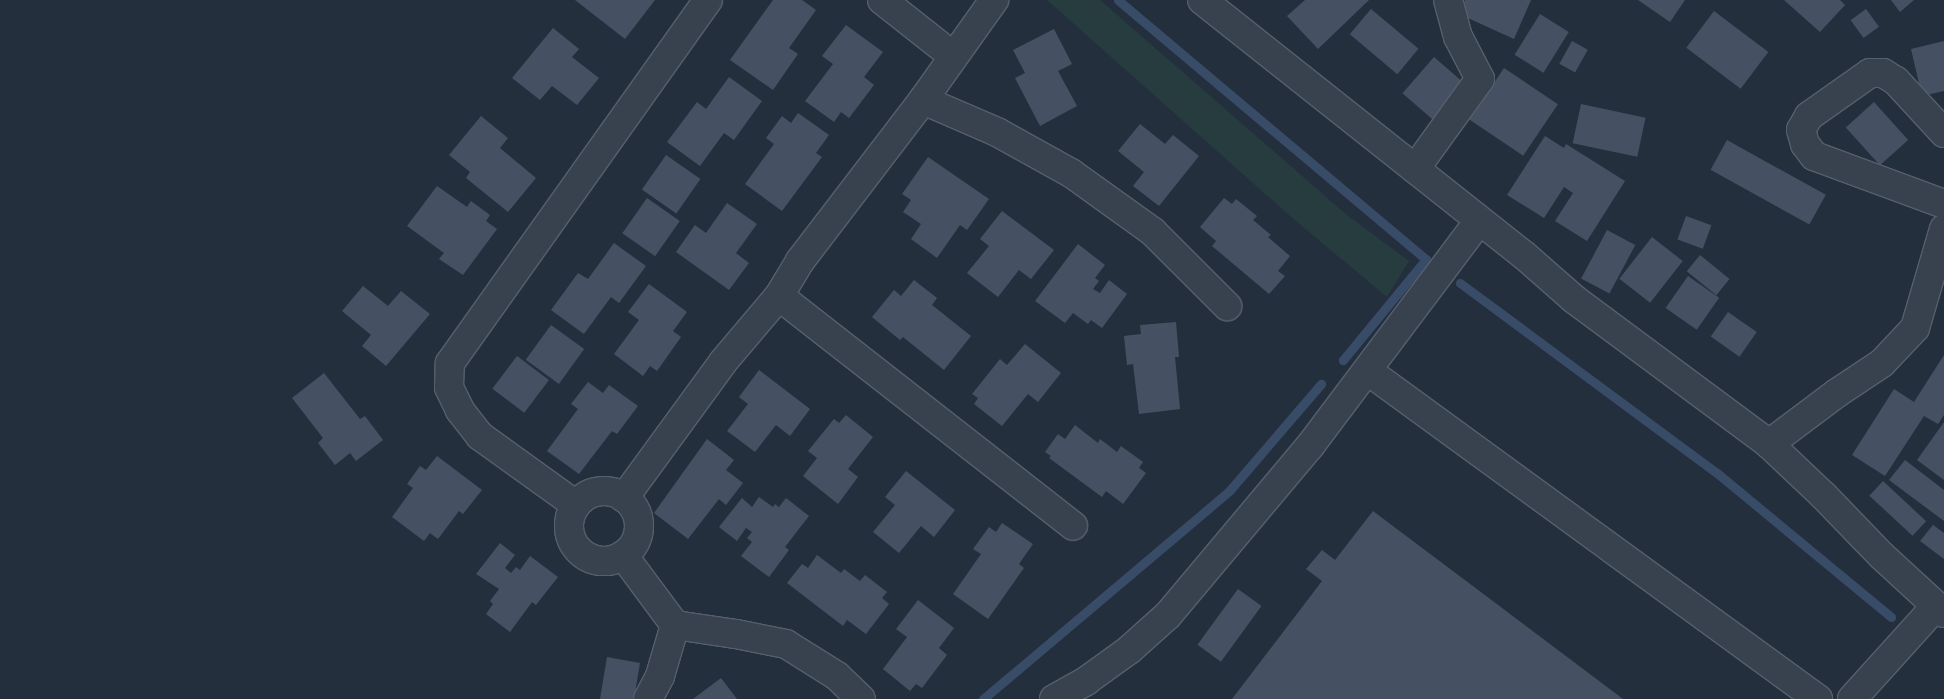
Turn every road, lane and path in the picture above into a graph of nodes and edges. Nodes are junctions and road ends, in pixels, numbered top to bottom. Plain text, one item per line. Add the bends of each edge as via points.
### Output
1 (708, 0) edge
2 (882, 0) edge
3 (994, 0) edge
4 (1202, 0) edge
5 (1448, 0) edge
6 (953, 56) junction
7 (923, 100) junction
8 (1944, 133) edge
9 (1415, 169) junction
10 (1944, 204) edge
11 (1479, 221) junction
12 (1944, 229) edge
13 (779, 296) junction
14 (1227, 306) dead end
15 (1368, 370) junction
16 (1769, 444) junction
17 (624, 498) junction
18 (576, 505) junction
19 (1073, 526) dead end
20 (623, 555) junction
21 (1940, 610) edge
22 (675, 625) junction
23 (648, 699) edge
24 (861, 699) edge
25 (1054, 699) edge
26 (1818, 699) edge
27 (1852, 699) edge

1 - 18 street via 450,363 449,387 460,410 480,436
2 - 6 street
3 - 6 street
4 - 9 street
5 - 9 street via 1458,37 1480,79
6 - 7 street
7 - 13 street via 800,260
7 - 14 street via 997,132 1071,173 1153,232
8 - 10 street via 1896,81 1884,73 1870,73 1808,116 1801,130 1805,144 1814,156
9 - 11 street
11 - 15 street
11 - 16 street via 1574,299
12 - 16 street via 1915,328 1882,363
13 - 17 street via 723,362
13 - 19 street
15 - 25 street via 1310,446 1168,615 1129,650
15 - 26 street
16 - 21 street
17 - 18 street via 612,492 598,492 586,496
17 - 20 street via 633,508 638,527 632,546
18 - 20 street via 568,525 570,536 582,554 602,561
20 - 22 street
21 - 27 street
22 - 23 street via 660,676
22 - 24 street via 786,644 837,676

